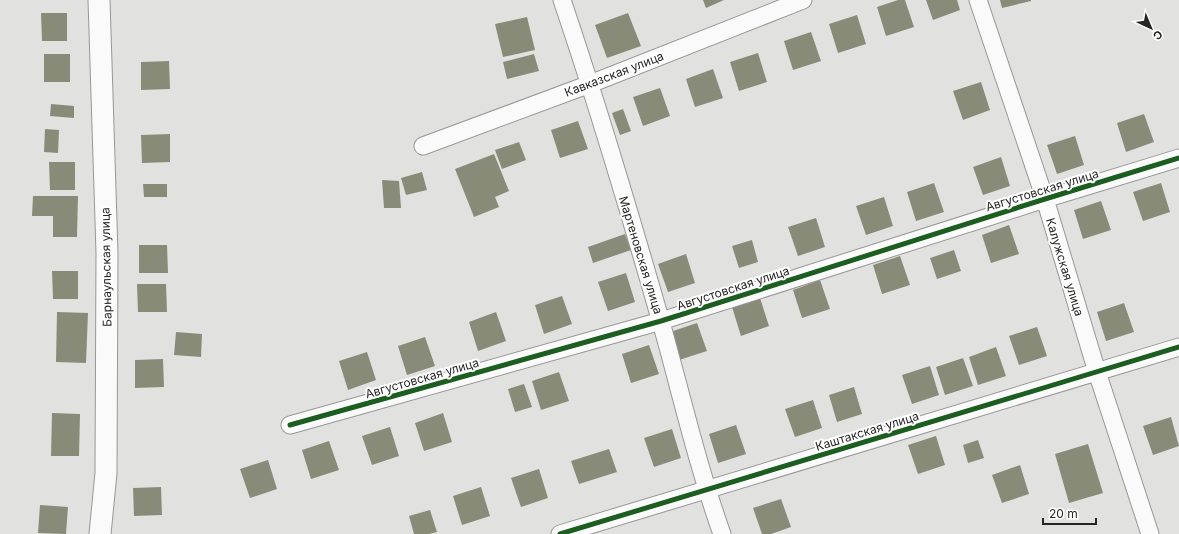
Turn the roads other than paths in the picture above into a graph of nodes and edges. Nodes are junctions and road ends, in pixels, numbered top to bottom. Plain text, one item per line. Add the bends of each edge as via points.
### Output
1 (99, 0) edge
2 (562, 0) edge
3 (803, 0) edge
4 (978, 0) edge
5 (590, 84) junction
6 (423, 146) dead end
7 (1179, 158) edge
8 (1044, 198) junction
9 (661, 321) junction
10 (1179, 347) edge
11 (1097, 372) junction
12 (290, 425) dead end
13 (706, 490) junction
14 (100, 534) edge
15 (560, 534) edge
16 (722, 534) edge
17 (1150, 534) edge

1 - 14 street, Барнаульская улица via 106,253 106,473
2 - 5 street, Мартеновская улица
3 - 5 street, Кавказская улица
4 - 8 street, Калужская улица
5 - 6 street, Кавказская улица
5 - 9 street, Мартеновская улица
7 - 8 street, Августовская улица
8 - 9 street, Августовская улица
8 - 11 street, Калужская улица
9 - 12 street, Августовская улица
9 - 13 street, Мартеновская улица
10 - 11 street, Каштакская улица
11 - 13 street, Каштакская улица
11 - 17 street, Калужская улица
13 - 15 street, Каштакская улица
13 - 16 street, Мартеновская улица

